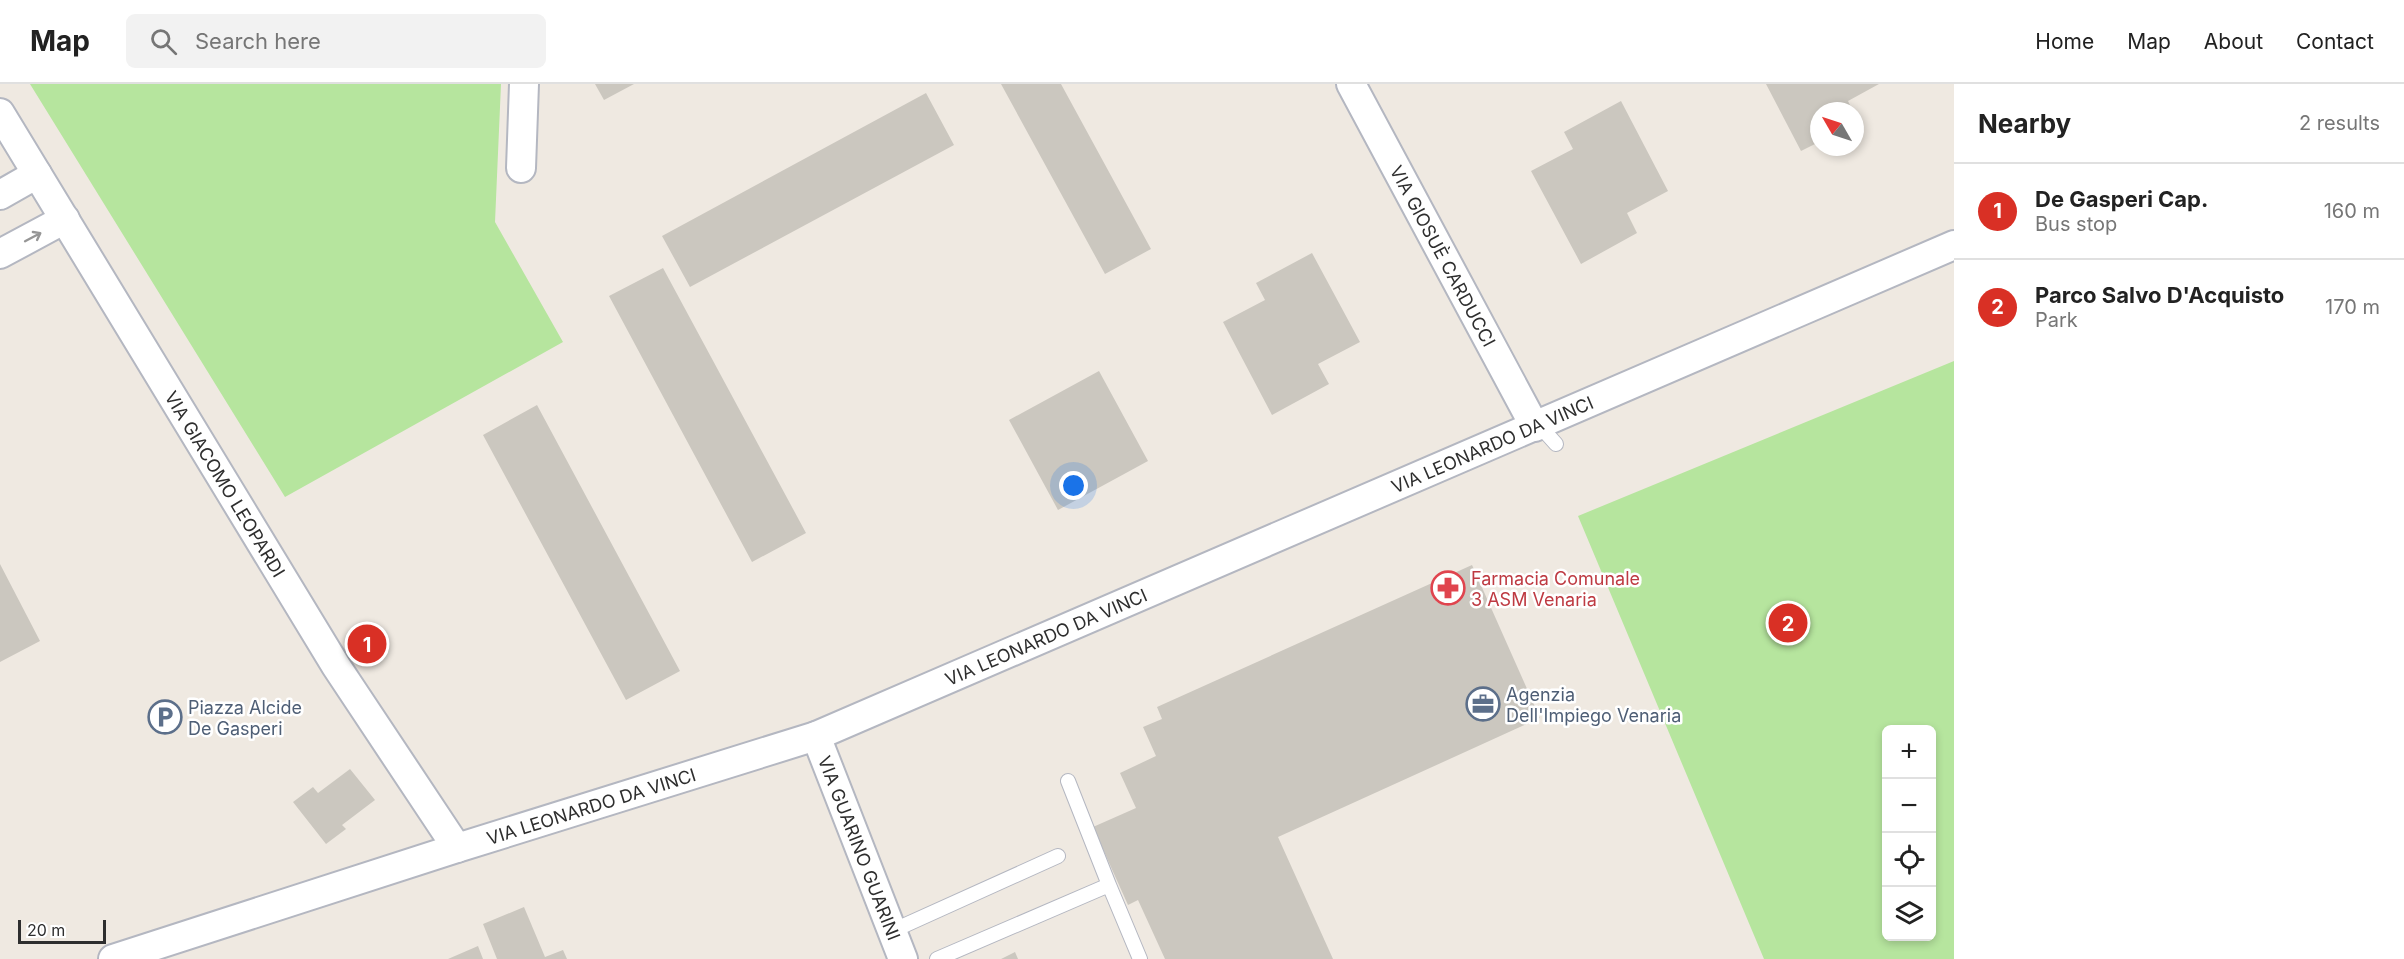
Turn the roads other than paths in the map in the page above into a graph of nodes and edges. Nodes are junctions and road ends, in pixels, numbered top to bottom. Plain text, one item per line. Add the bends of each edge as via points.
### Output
1 (524, 84) edge
2 (1351, 84) edge
3 (0, 113) edge
4 (521, 168) dead end
5 (38, 174) junction
6 (0, 195) edge
7 (65, 219) junction
8 (1951, 253) edge
9 (0, 254) edge
10 (1544, 432) junction
11 (816, 736) junction
12 (1068, 781) dead end
13 (457, 848) junction
14 (1058, 856) dead end
15 (1109, 885) junction
16 (892, 931) junction
17 (113, 959) edge
18 (903, 959) edge
19 (937, 959) edge
20 (1140, 959) edge

1 - 4 street
2 - 10 street, VIA GIOSUÈ CARDUCCI
3 - 5 street, VIA GIACOMO LEOPARDI
5 - 6 street
5 - 7 street, VIA GIACOMO LEOPARDI
9 -> 7 street
7 - 13 street, VIA GIACOMO LEOPARDI via 336,666
8 - 10 street, VIA LEONARDO DA VINCI
10 - 11 street, VIA LEONARDO DA VINCI
11 - 13 street, VIA LEONARDO DA VINCI
11 - 16 street, VIA GUARINO GUARINI
12 - 15 lane
13 - 17 street, VIA LEONARDO DA VINCI
14 - 16 lane
15 - 19 lane
15 - 20 lane
16 - 18 street, VIA GUARINO GUARINI

